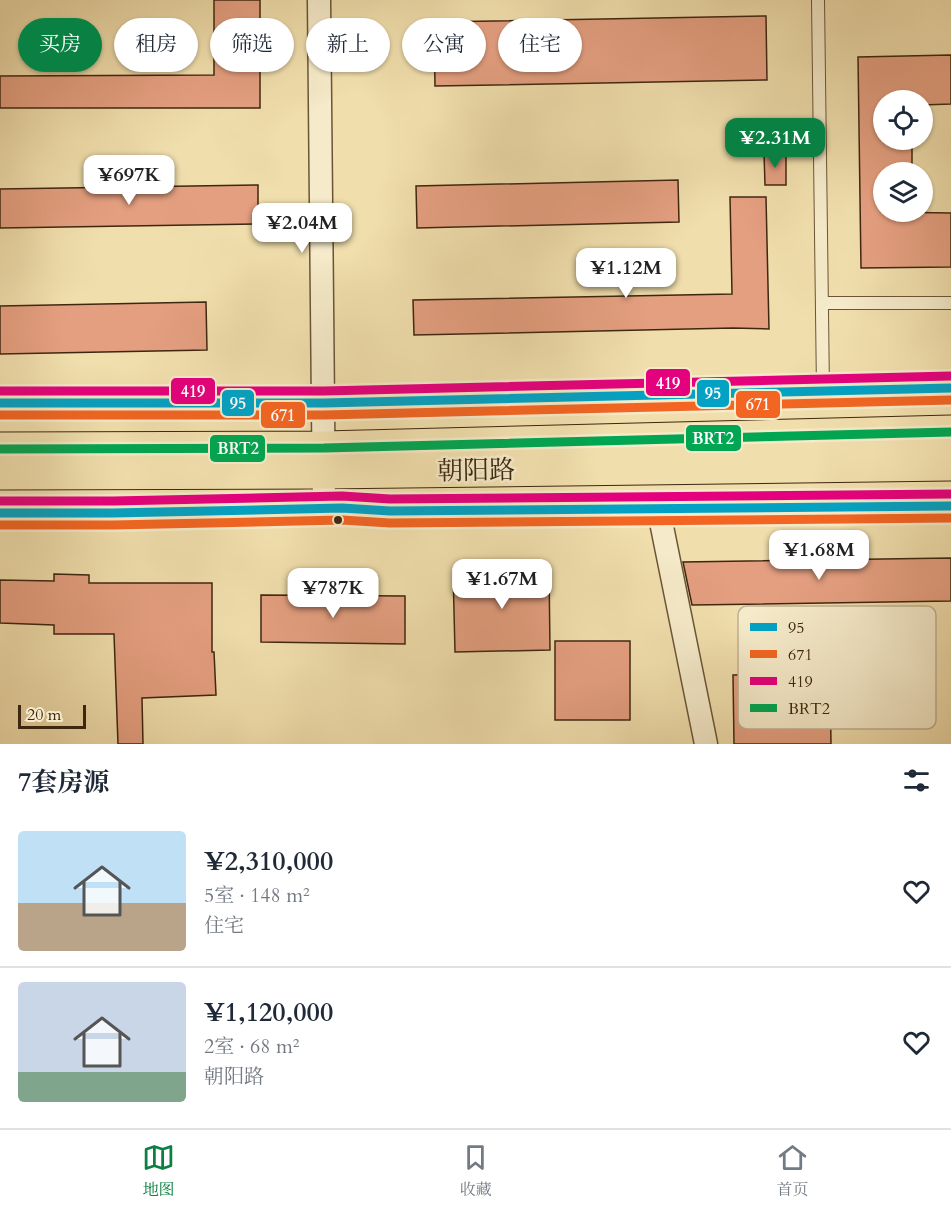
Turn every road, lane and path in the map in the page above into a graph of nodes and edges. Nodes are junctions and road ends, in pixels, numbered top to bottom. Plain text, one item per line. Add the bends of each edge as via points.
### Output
1 (319, 0) edge
2 (818, 0) edge
3 (822, 303) junction
4 (951, 303) edge
5 (951, 388) edge
6 (823, 391) junction
7 (0, 403) edge
8 (324, 403) junction
9 (951, 432) edge
10 (0, 449) edge
11 (324, 460) junction
12 (951, 464) edge
13 (0, 473) edge
14 (951, 506) edge
15 (658, 507) junction
16 (324, 508) junction
17 (0, 513) edge
18 (706, 744) edge

1 - 8 street
2 - 3 lane
3 - 4 lane
3 - 6 lane
5 - 6 street
6 - 8 street
7 - 8 street
8 - 11 street
9 - 11 highway, 朝阳路
10 - 11 highway, 朝阳路
11 - 12 highway, 朝阳路
11 - 13 highway, 朝阳路
11 - 16 street
14 - 15 street, 朝阳路
15 - 16 street, 朝阳路 via 390,511
15 - 18 street
16 - 17 street, 朝阳路

